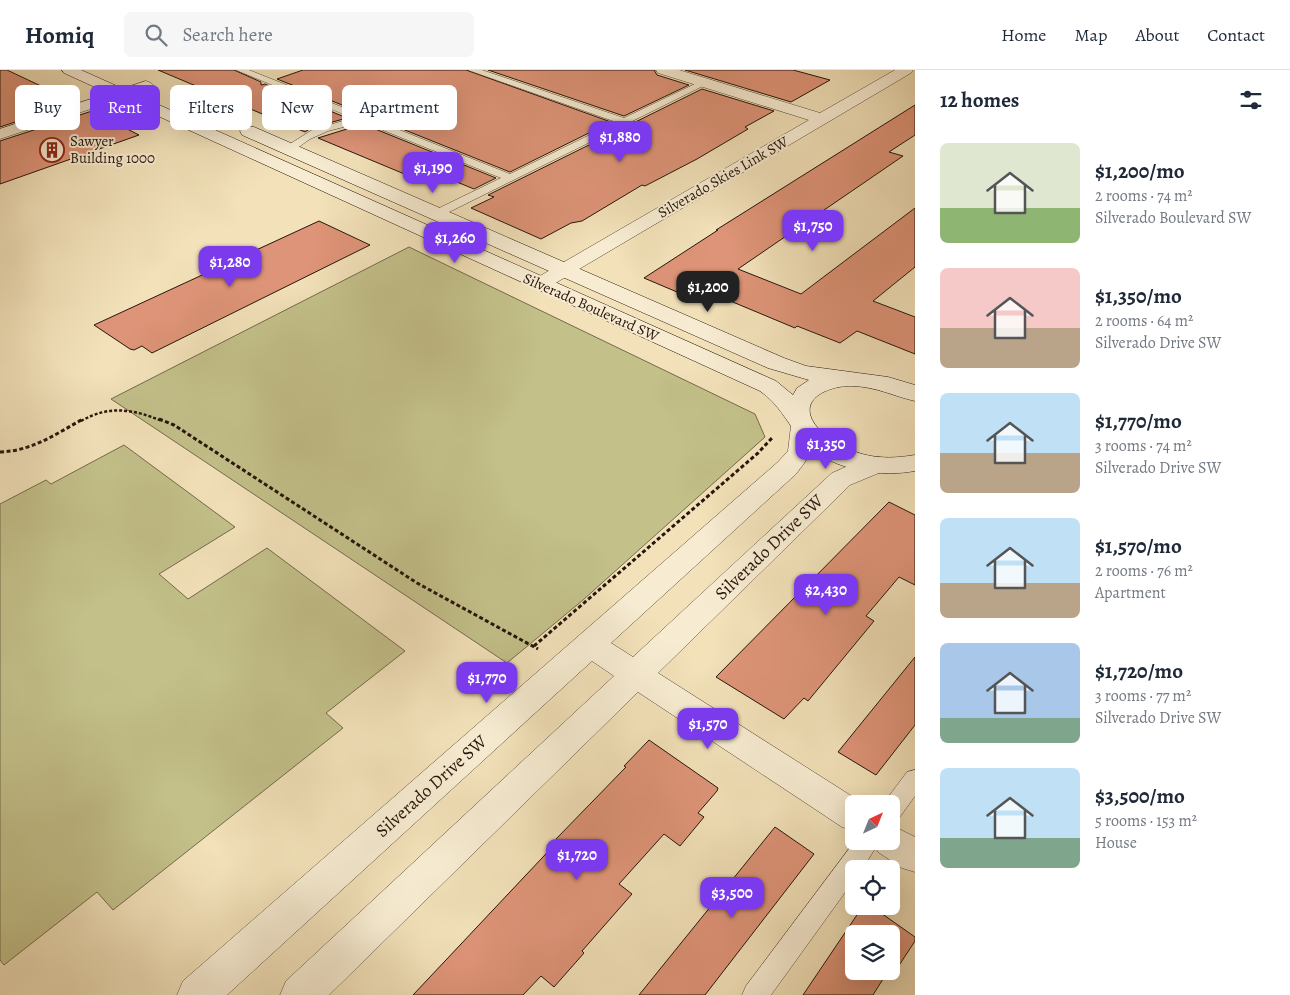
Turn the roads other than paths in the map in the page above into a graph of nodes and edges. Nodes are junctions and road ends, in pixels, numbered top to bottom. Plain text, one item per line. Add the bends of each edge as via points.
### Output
1 (69, 70) edge
2 (241, 70) edge
3 (473, 70) edge
4 (662, 70) edge
5 (906, 70) edge
6 (704, 83) junction
7 (121, 85) edge
8 (90, 99) edge
9 (160, 105) edge
10 (342, 110) edge
11 (822, 118) junction
12 (625, 122) junction
13 (245, 130) edge
14 (350, 130) edge
15 (393, 130) edge
16 (0, 134) edge
17 (289, 149) junction
18 (264, 159) junction
19 (511, 178) junction
20 (437, 214) junction
21 (565, 270) junction
22 (540, 284) junction
23 (846, 378) junction
24 (915, 394) edge
25 (792, 425) junction
26 (903, 465) edge
27 (589, 644) junction
28 (636, 675) junction
29 (915, 779) edge
30 (900, 799) edge
31 (845, 810) edge
32 (900, 847) edge
33 (862, 850) edge
34 (915, 856) edge
35 (197, 995) edge
36 (300, 995) edge
37 (755, 995) edge

1 - 7 street, Silverado Boulevard SW
2 - 10 lane
3 - 12 lane
4 - 6 street
5 - 11 street, Silverado Skies Link SW
6 - 11 street
6 - 12 lane
8 - 16 street
9 - 18 street, Silverado Boulevard SW
11 - 21 street, Silverado Skies Link SW
12 - 19 lane
13 - 17 street, Silverado Boulevard SW
14 - 17 lane via 313,145
15 - 19 lane
17 - 18 street
17 - 20 street, Silverado Boulevard SW
18 - 22 street, Silverado Boulevard SW
19 - 20 lane
20 - 21 street, Silverado Boulevard SW
21 - 22 street, Silverado Skies Link SW
21 - 23 street, Silverado Boulevard SW via 776,363 803,372
22 - 25 street, Silverado Boulevard SW via 768,386 778,393
23 - 24 street via 888,383
23 - 25 street, Silverado Drive SW via 813,387 803,396
25 - 26 street, Silverado Boulevard SW via 853,459
25 - 27 street, Silverado Drive SW via 800,452 787,468
26 - 28 street, Silverado Drive SW via 841,479
27 - 28 street
27 - 35 street, Silverado Drive SW
28 - 31 street
28 - 36 street, Silverado Drive SW
29 - 30 lane
32 - 34 street
33 - 37 lane

